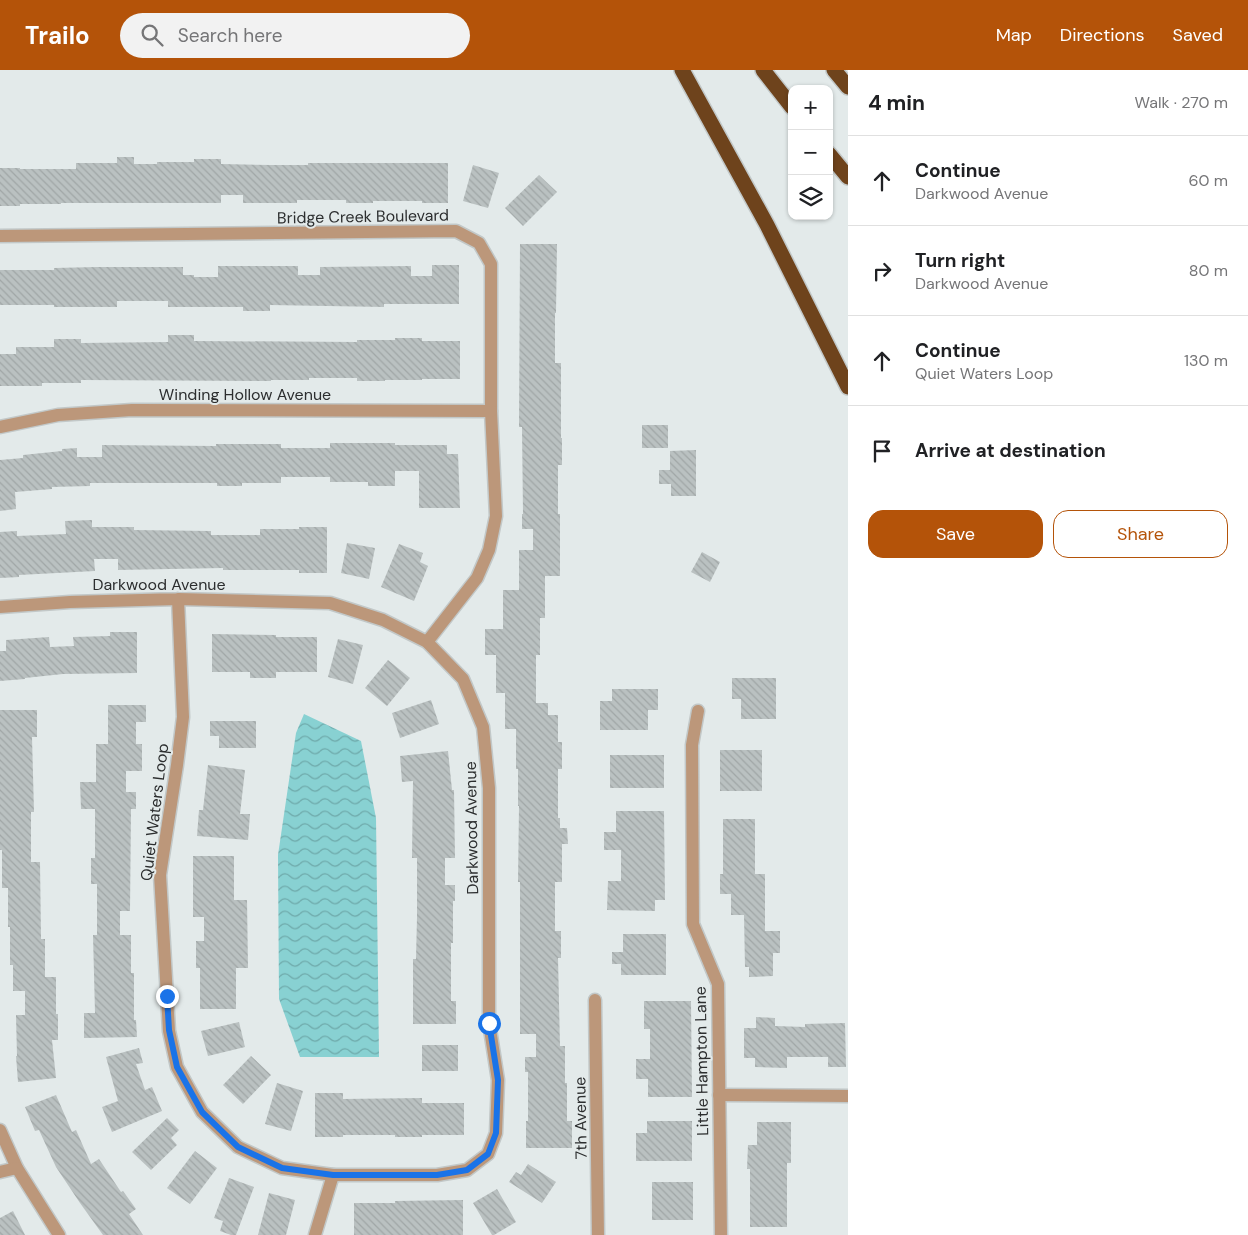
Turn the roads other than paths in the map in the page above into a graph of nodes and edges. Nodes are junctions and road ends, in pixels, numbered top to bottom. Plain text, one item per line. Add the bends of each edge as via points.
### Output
1 (682, 70) edge
2 (764, 70) edge
3 (834, 70) edge
4 (848, 87) edge
5 (788, 102) edge
6 (833, 159) edge
7 (848, 178) edge
8 (0, 236) edge
9 (848, 387) edge
10 (491, 410) junction
11 (0, 427) edge
12 (178, 599) junction
13 (0, 607) edge
14 (427, 642) junction
15 (698, 711) dead end
16 (595, 1000) dead end
17 (718, 1095) junction
18 (848, 1096) edge
19 (0, 1130) edge
20 (17, 1168) junction
21 (0, 1172) edge
22 (333, 1175) junction
23 (59, 1235) edge
24 (315, 1235) edge
25 (598, 1235) edge
26 (720, 1235) edge

1 - 9 highway via 766,225
2 - 5 highway
3 - 4 highway
6 - 7 highway
8 - 10 street, Bridge Creek Boulevard via 456,231 479,243 491,264
10 - 11 street, Winding Hollow Avenue via 132,410 58,415
10 - 14 street, Bridge Creek Boulevard via 496,516 490,550 477,578
12 - 13 street, Darkwood Avenue
12 - 14 street, Darkwood Avenue via 330,603 383,620
12 - 22 street, Quiet Waters Loop via 183,717 160,875 169,1030 177,1067 202,1112 238,1147 282,1168
14 - 22 street, Darkwood Avenue via 463,679 483,727 490,788 489,1023 498,1080 496,1133 488,1154 467,1170 437,1175
15 - 17 street, Little Hampton Lane via 692,745 693,924 718,984
16 - 25 street, 7th Avenue
17 - 18 street
17 - 26 street, Little Hampton Lane
19 - 20 street
20 - 21 street
20 - 23 street
22 - 24 street

